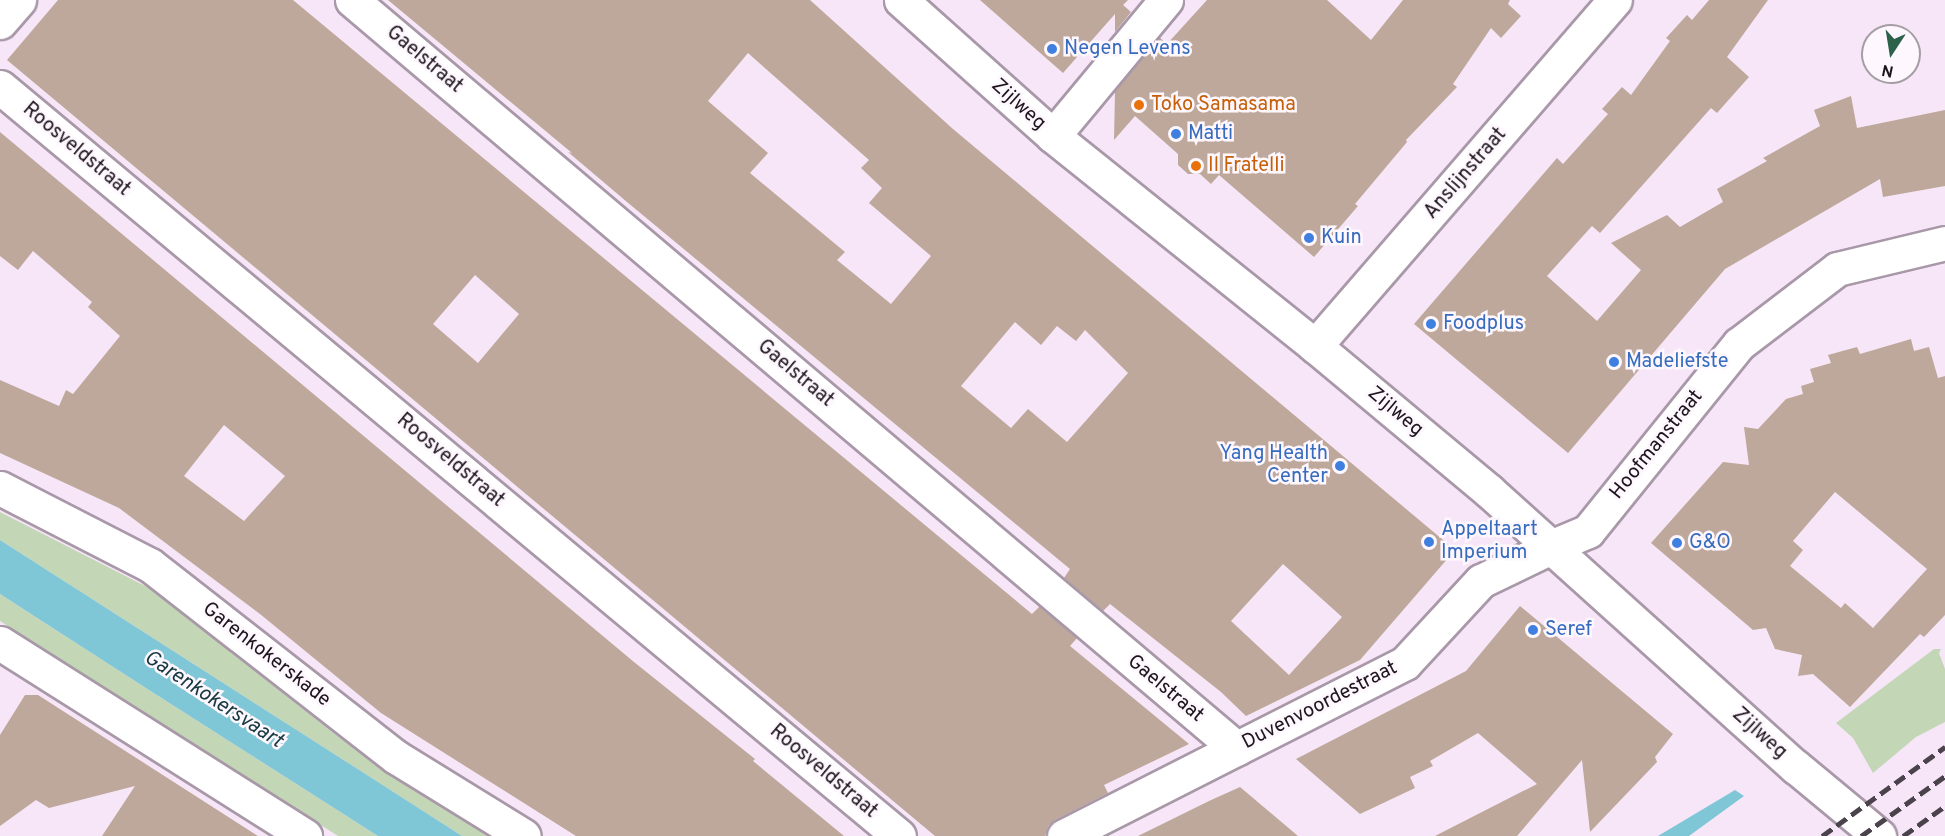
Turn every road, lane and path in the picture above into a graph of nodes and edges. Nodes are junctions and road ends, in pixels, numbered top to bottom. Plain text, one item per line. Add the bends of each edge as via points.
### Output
1 (19, 0) edge
2 (352, 0) edge
3 (901, 0) edge
4 (1166, 0) edge
5 (1615, 0) edge
6 (0, 22) edge
7 (0, 87) edge
8 (1053, 136) junction
9 (1945, 243) edge
10 (1314, 346) junction
11 (0, 488) edge
12 (1552, 546) junction
13 (4, 655) edge
14 (1237, 749) junction
15 (305, 836) edge
16 (524, 836) edge
17 (899, 836) edge
18 (1064, 836) edge
19 (1879, 836) edge

1 - 6 street
2 - 14 street, Gaelstraat
3 - 8 street, Zijlweg
4 - 8 street
5 - 10 street, Anslijnstraat
7 - 17 street, Roosveldstraat
8 - 10 street, Zijlweg
9 - 12 street, Hoofmanstraat via 1837,269 1756,330 1739,344 1588,531
10 - 12 street, Zijlweg
11 - 16 street, Garenkokerskade via 150,565 396,757
12 - 14 street, Duvenvoordestraat via 1481,581 1404,663
12 - 19 street, Zijlweg via 1796,767
13 - 15 street
14 - 18 street, Duvenvoordestraat

